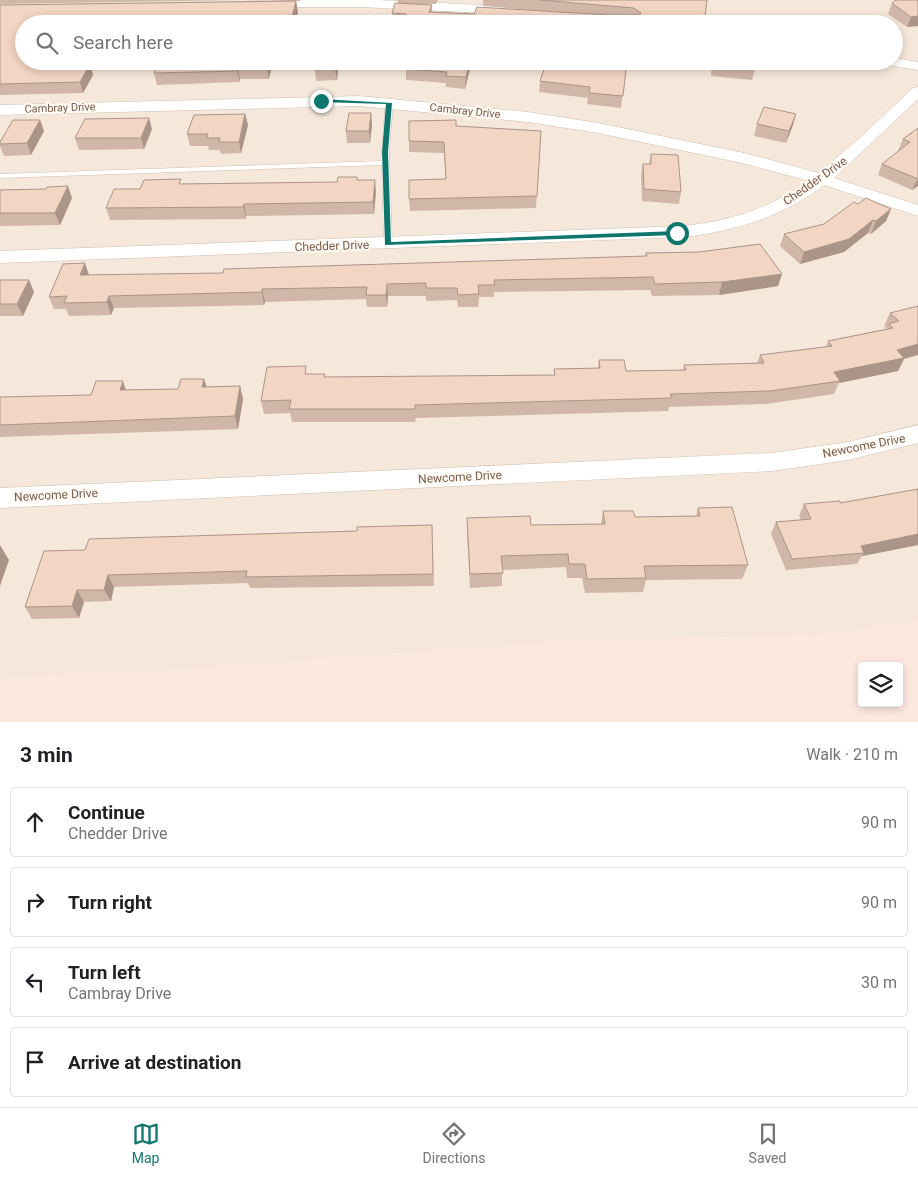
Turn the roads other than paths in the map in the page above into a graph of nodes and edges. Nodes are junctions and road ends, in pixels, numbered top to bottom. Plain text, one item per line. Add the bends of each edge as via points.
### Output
1 (257, 4) edge
2 (465, 4) edge
3 (518, 11) edge
4 (903, 64) edge
5 (918, 66) edge
6 (918, 91) edge
7 (389, 103) junction
8 (0, 110) edge
9 (386, 163) junction
10 (0, 176) edge
11 (822, 179) junction
12 (918, 211) edge
13 (388, 244) junction
14 (0, 258) edge
15 (918, 434) edge
16 (0, 498) edge

1 - 2 street
2 - 3 street
4 - 5 street
6 - 11 street, Chedder Drive
7 - 8 street, Cambray Drive via 321,101
7 - 9 lane
7 - 11 street, Cambray Drive via 528,117 598,128 744,158
9 - 10 lane
9 - 13 lane
11 - 12 street, Cambray Drive
11 - 13 street, Chedder Drive via 773,210 704,230
13 - 14 street, Chedder Drive
15 - 16 street, Newcome Drive via 848,451 772,462

